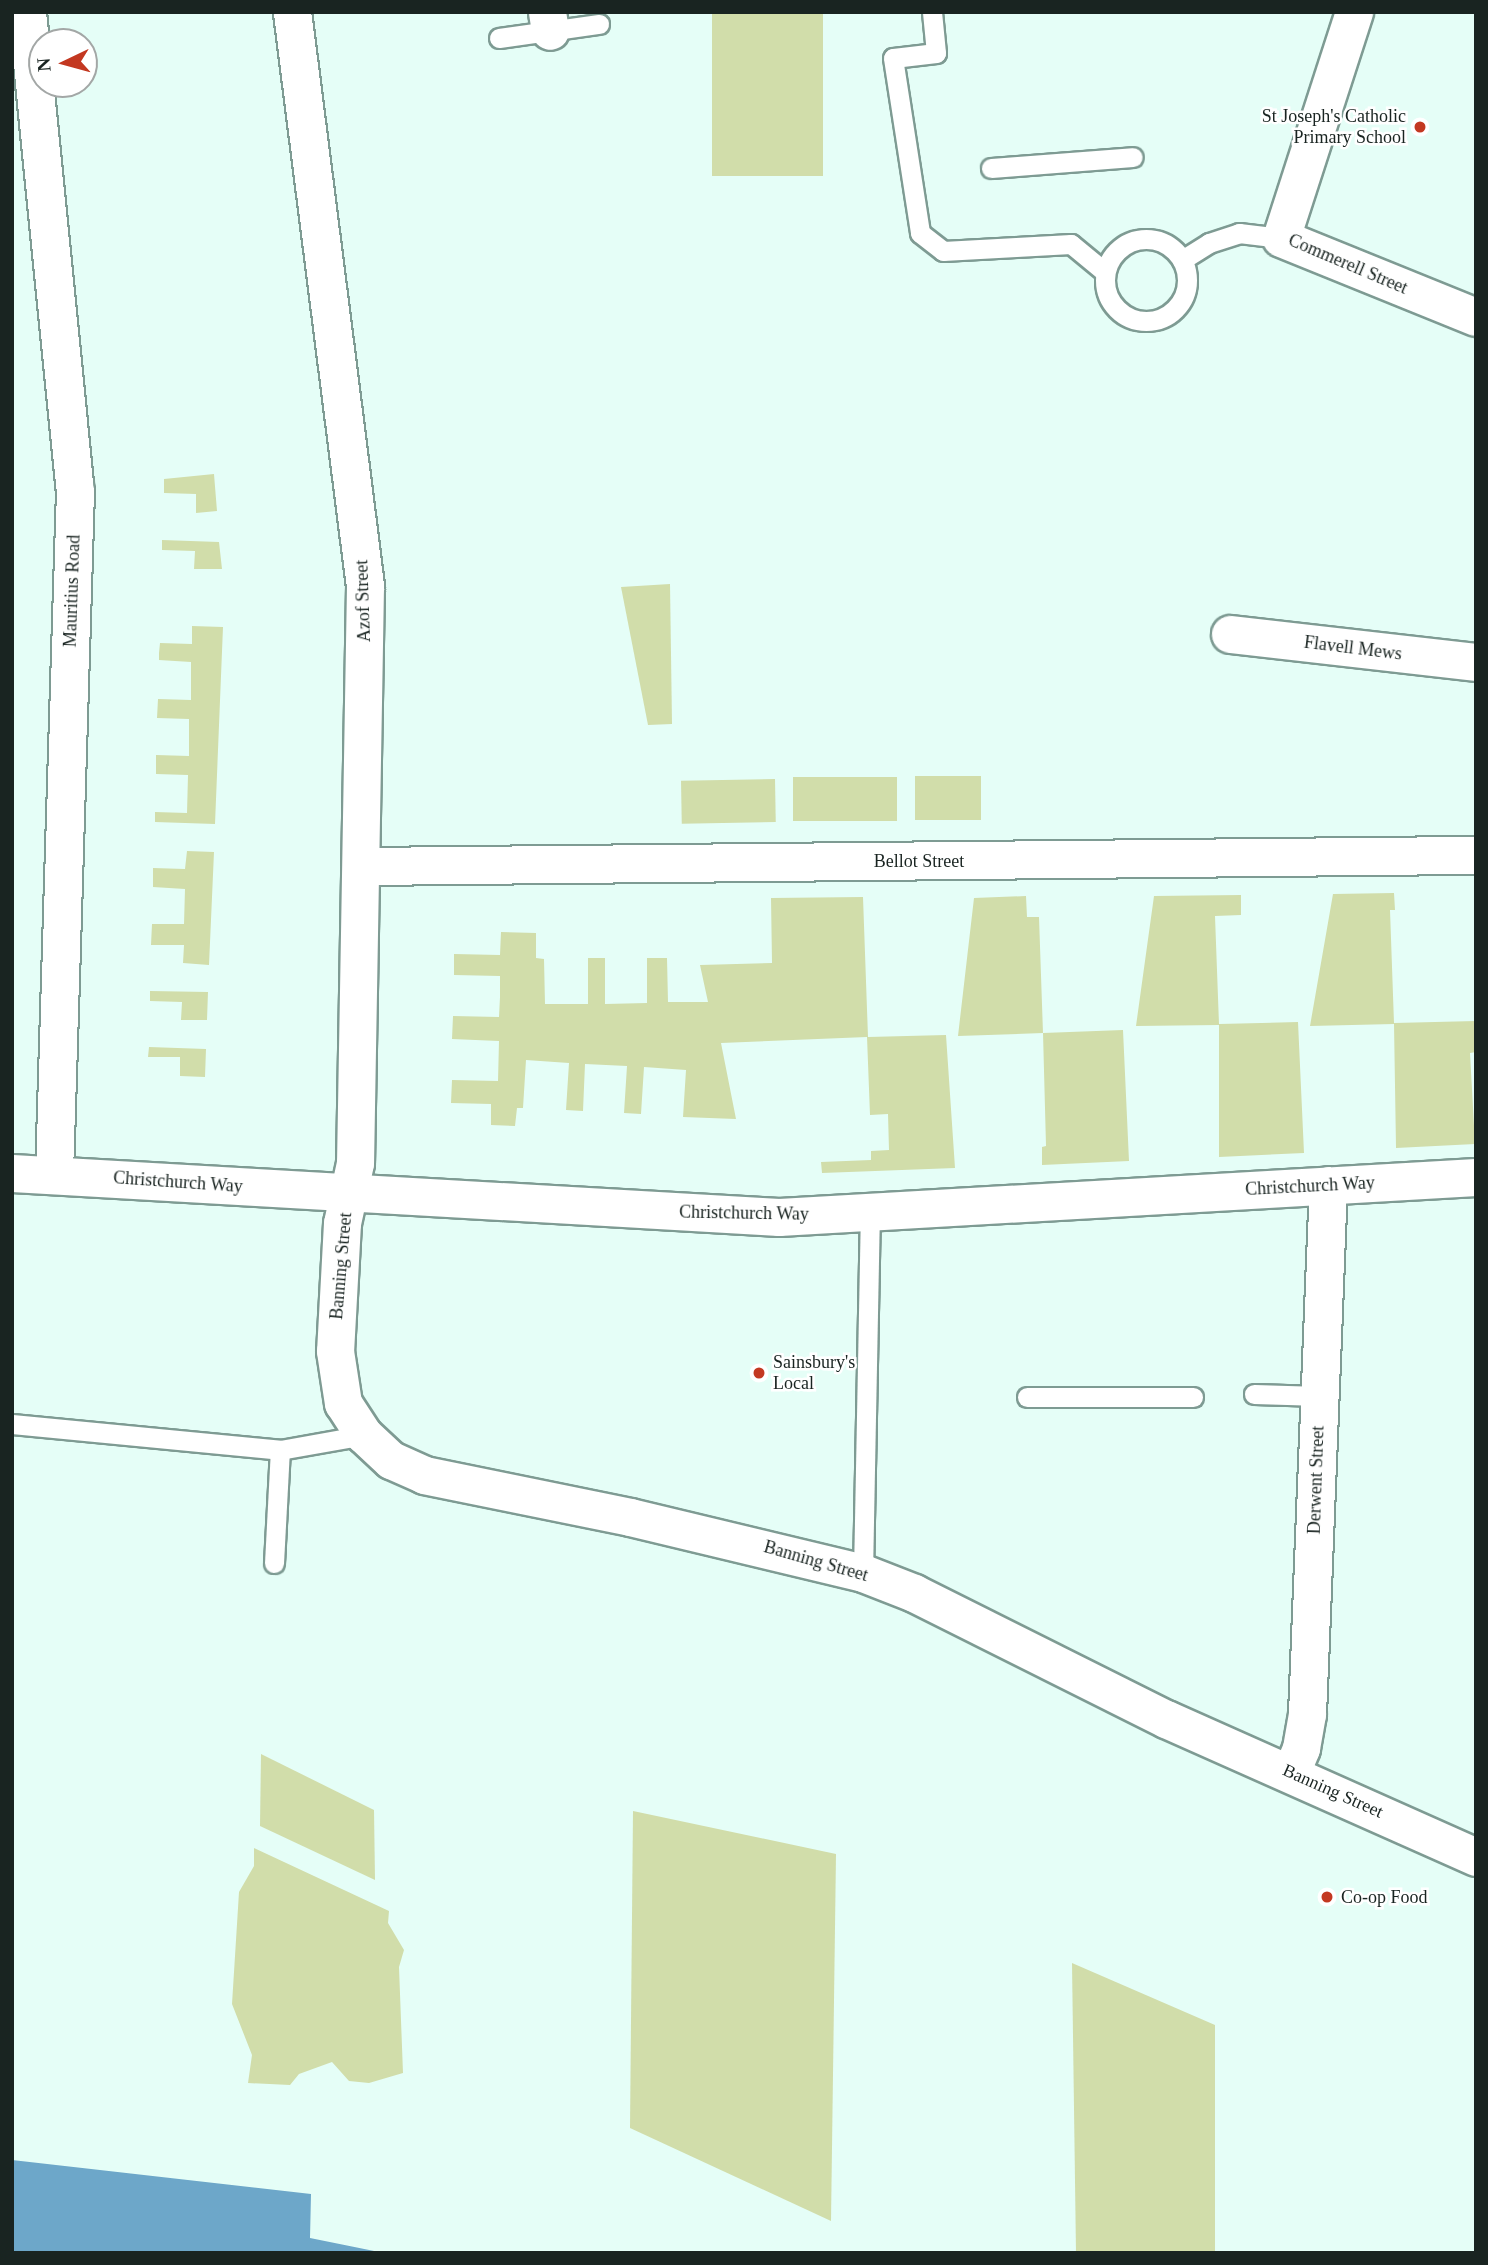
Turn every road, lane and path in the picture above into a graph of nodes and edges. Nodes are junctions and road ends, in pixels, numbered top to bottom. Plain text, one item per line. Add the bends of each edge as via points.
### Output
1 (27, 12) edge
2 (292, 12) edge
3 (932, 12) edge
4 (1354, 12) edge
5 (548, 22) edge
6 (599, 24) dead end
7 (499, 38) dead end
8 (1133, 157) dead end
9 (991, 168) dead end
10 (1281, 239) junction
11 (1182, 260) junction
12 (1105, 271) junction
13 (1476, 317) edge
14 (1230, 634) dead end
15 (1476, 662) edge
16 (1476, 855) edge
17 (362, 866) junction
18 (12, 1172) edge
19 (54, 1172) junction
20 (1476, 1177) edge
21 (1328, 1185) junction
22 (349, 1194) junction
23 (870, 1212) junction
24 (1254, 1394) dead end
25 (1320, 1396) junction
26 (1027, 1397) dead end
27 (1193, 1397) dead end
28 (12, 1424) edge
29 (364, 1435) junction
30 (280, 1450) junction
31 (274, 1563) dead end
32 (863, 1573) junction
33 (1291, 1772) junction
34 (1476, 1857) edge

1 - 19 street, Mauritius Road via 75,490
2 - 17 street, Azof Street via 365,586
3 - 12 lane via 936,53 893,58 920,233 943,251 1071,244
4 - 10 street, Commerell Street
5 - 6 lane
5 - 7 lane
8 - 9 lane
10 - 11 lane via 1239,233 1209,243
10 - 13 street, Commerell Street
11 - 12 lane via 1165,243 1140,239 1117,249
11 - 12 lane via 1187,274 1181,302 1172,313 1144,322 1118,311 1105,286
14 - 15 street, Flavell Mews
16 - 17 street, Bellot Street
17 - 22 street, Azof Street via 355,1163
18 - 19 street, Christchurch Way
19 - 22 street, Christchurch Way
20 - 21 street, Christchurch Way
21 - 23 street, Christchurch Way
21 - 25 street, Derwent Street
22 - 23 street, Christchurch Way via 779,1217
22 - 29 street, Banning Street via 342,1223 335,1351 343,1403
23 - 32 lane
24 - 25 lane
25 - 33 street, Derwent Street via 1307,1714
26 - 27 lane
28 - 30 lane
29 - 30 lane
29 - 32 street, Banning Street via 391,1460 424,1475 643,1519
30 - 31 lane
32 - 33 street, Banning Street via 914,1593 1166,1719
33 - 34 street, Banning Street

